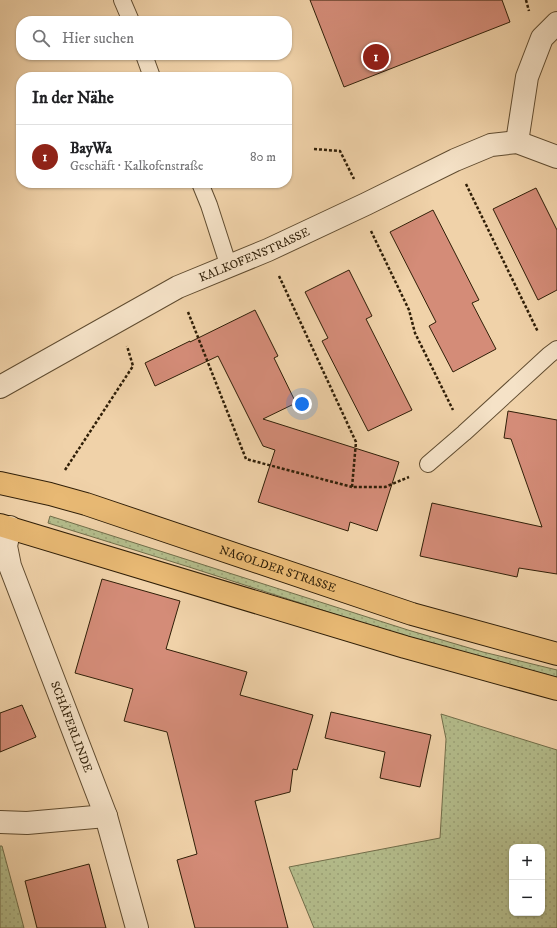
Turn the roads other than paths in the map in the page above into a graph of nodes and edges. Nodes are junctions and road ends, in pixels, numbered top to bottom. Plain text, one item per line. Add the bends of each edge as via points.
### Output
1 (122, 0) edge
2 (128, 16) edge
3 (557, 23) edge
4 (146, 60) edge
5 (150, 72) edge
6 (517, 142) junction
7 (557, 157) edge
8 (202, 188) edge
9 (229, 267) junction
10 (553, 352) edge
11 (0, 387) edge
12 (428, 464) road end
13 (0, 483) edge
14 (5, 526) edge
15 (557, 654) edge
16 (557, 689) edge
17 (106, 816) junction
18 (0, 822) edge
19 (137, 928) edge

1 - 2 lane
3 - 6 street via 542,38 527,77
4 - 5 lane
6 - 7 street, KALKOFENSTRASSE
6 - 9 street, KALKOFENSTRASSE via 491,145 455,160
8 - 9 lane
9 - 11 street, KALKOFENSTRASSE via 178,287
10 - 12 lane
13 - 15 main road, NAGOLDER STRASSE via 101,509 412,614
14 - 16 main road via 405,647
14 - 17 street, SCHÄFERLINDE via 10,566
17 - 18 street via 27,823
17 - 19 street, SCHÄFERLINDE

